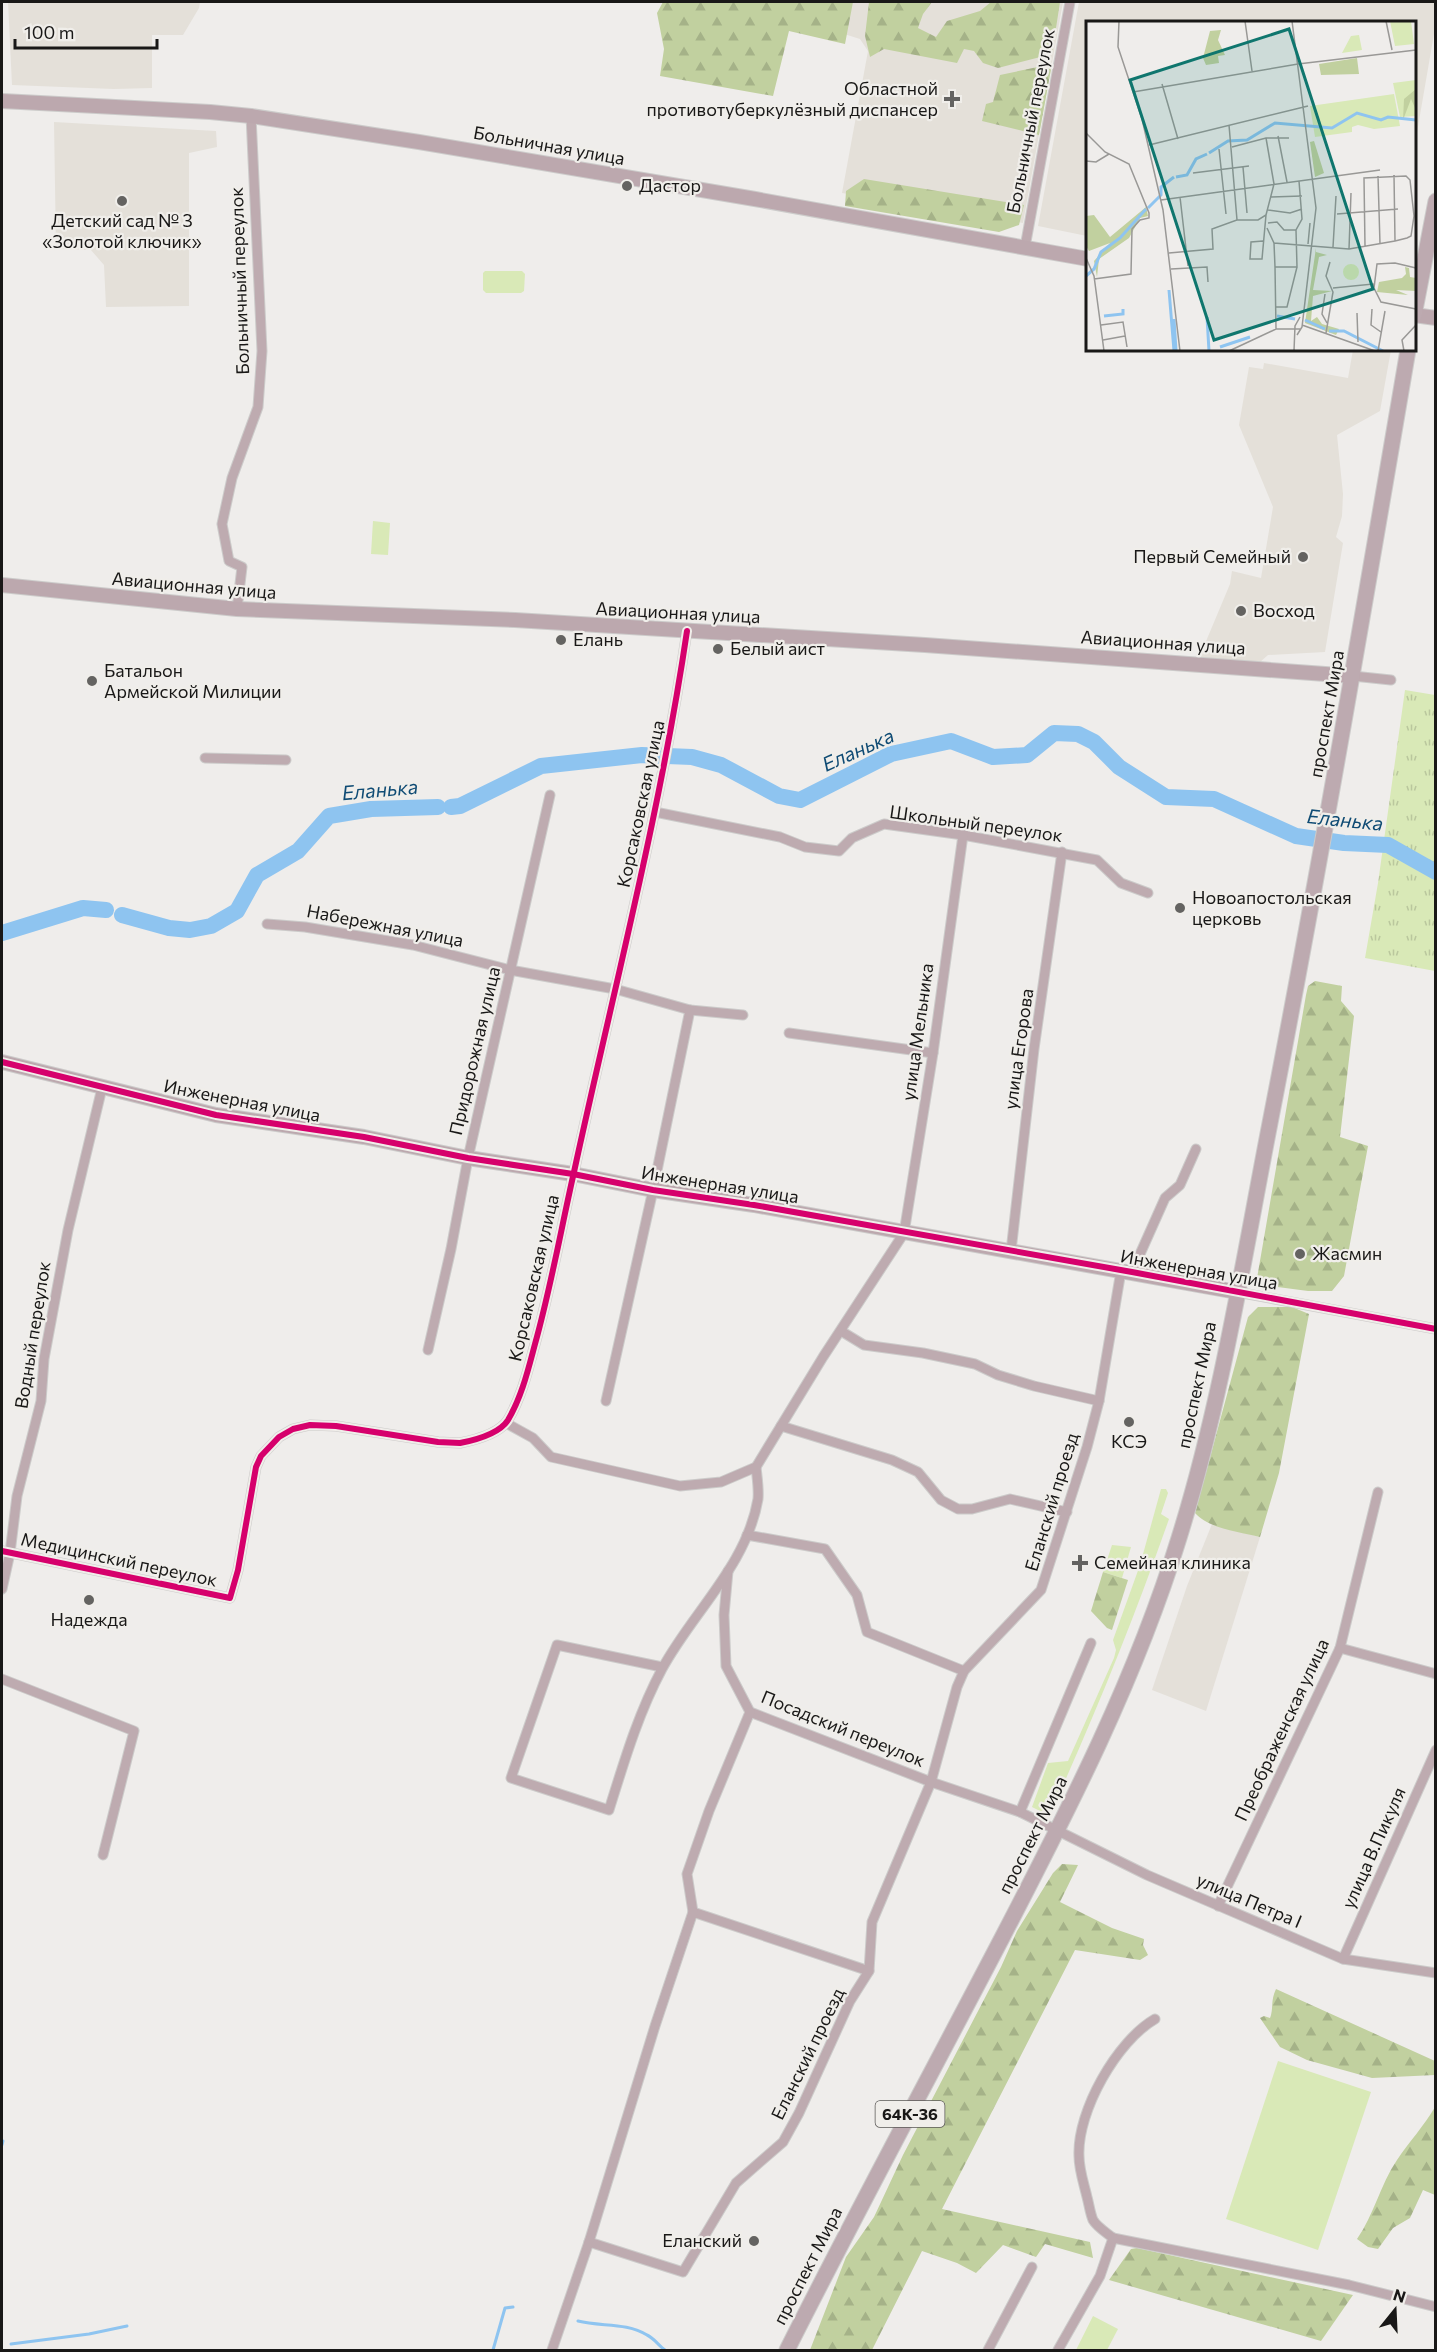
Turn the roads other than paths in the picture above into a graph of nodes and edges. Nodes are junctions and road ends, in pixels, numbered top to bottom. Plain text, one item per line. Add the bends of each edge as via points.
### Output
1 (1070, 2) edge
2 (2, 100) edge
3 (251, 116) junction
4 (1436, 201) edge
5 (1024, 247) junction
6 (1086, 259) edge
7 (1416, 305) edge
8 (1416, 315) edge
9 (1436, 318) edge
10 (1408, 351) edge
11 (2, 585) edge
12 (237, 609) junction
13 (687, 632) junction
14 (1353, 676) junction
15 (1391, 680) dead end
16 (205, 758) dead end
17 (286, 760) dead end
18 (550, 795) dead end
19 (656, 812) junction
20 (963, 835) junction
21 (1062, 852) junction
22 (1148, 893) dead end
23 (267, 924) dead end
24 (510, 970) junction
25 (615, 989) junction
26 (690, 1010) junction
27 (743, 1015) dead end
28 (789, 1033) dead end
29 (933, 1053) junction
30 (2, 1062) edge
31 (102, 1088) junction
32 (1196, 1149) dead end
33 (468, 1158) junction
34 (573, 1174) junction
35 (653, 1190) junction
36 (904, 1233) junction
37 (1011, 1251) junction
38 (1126, 1272) junction
39 (1237, 1292) junction
40 (1436, 1329) edge
41 (841, 1331) junction
42 (428, 1350) dead end
43 (606, 1401) dead end
44 (1099, 1401) junction
45 (506, 1423) junction
46 (781, 1426) junction
47 (756, 1467) junction
48 (1378, 1492) dead end
49 (1067, 1512) junction
50 (747, 1535) junction
51 (6, 1552) edge
52 (728, 1571) junction
53 (2, 1589) edge
54 (1091, 1643) dead end
55 (1340, 1648) junction
56 (662, 1668) junction
57 (964, 1671) junction
58 (1436, 1674) edge
59 (2, 1678) edge
60 (750, 1713) junction
61 (1436, 1750) edge
62 (931, 1782) junction
63 (1020, 1812) junction
64 (1058, 1830) junction
65 (103, 1854) dead end
66 (1218, 1906) junction
67 (693, 1912) junction
68 (1344, 1959) junction
69 (869, 1971) junction
70 (1436, 1973) edge
71 (1155, 2019) dead end
72 (1113, 2238) junction
73 (589, 2242) junction
74 (1032, 2267) dead end
75 (1436, 2307) edge
76 (552, 2350) edge
77 (787, 2350) edge
78 (988, 2350) edge
79 (1058, 2350) edge

1 - 5 street, Больничный переулок
2 - 3 street, Больничная улица
3 - 5 street, Больничная улица
3 - 12 street, Больничный переулок via 262,351 258,407 232,478 222,524 228,561 242,567
4 - 7 main road
5 - 6 street, Больничная улица
8 - 9 street
10 - 14 main road, проспект Мира
11 - 12 street, Авиационная улица
12 - 13 street, Авиационная улица via 515,620
13 - 14 street, Авиационная улица via 948,646
13 - 19 street, Корсаковская улица
14 - 15 street
14 - 39 main road, проспект Мира
16 - 17 street
18 - 24 street, Придорожная улица
19 - 20 street, Школьный переулок via 780,837 805,847 839,850 852,838 885,824
19 - 25 street, Корсаковская улица
20 - 21 street, Школьный переулок
20 - 29 street, улица Мельника
21 - 22 street, Школьный переулок via 1097,860 1121,883
21 - 37 street, улица Егорова
23 - 24 street, Набережная улица via 413,945
24 - 25 street, Набережная улица
24 - 33 street, Придорожная улица
25 - 26 street, Набережная улица
25 - 34 street, Корсаковская улица
26 - 27 street, Набережная улица
26 - 35 street
28 - 29 street
29 - 36 street, улица Мельника
30 - 31 street, Инженерная улица
31 - 33 street, Инженерная улица via 216,1114
31 - 51 street, Водный переулок via 68,1230 44,1359 41,1401
32 - 38 street via 1180,1185 1165,1198
33 - 34 street, Инженерная улица
33 - 42 street, Придорожная улица
34 - 35 street, Инженерная улица
34 - 45 street, Корсаковская улица via 551,1289 522,1391
35 - 36 street, Инженерная улица
35 - 43 street
36 - 37 street, Инженерная улица
36 - 41 street
37 - 38 street, Инженерная улица
38 - 39 street, Инженерная улица
38 - 44 street, Еланский проезд
39 - 40 street, Инженерная улица
39 - 64 main road, проспект Мира via 1205,1448 1179,1540 1107,1729
41 - 44 street via 864,1345 975,1364 998,1375
41 - 46 street
44 - 49 street, Еланский проезд
45 - 47 street via 532,1438 551,1457 680,1486 721,1482
45 - 51 street, Медицинский переулок via 475,1440 460,1443 322,1425 293,1429 279,1437 256,1467 230,1598
46 - 47 street
46 - 49 street via 892,1460 918,1472 941,1500 958,1509 1011,1499
47 - 50 street, Посадский переулок via 758,1498
48 - 55 street, Преображенская улица
49 - 57 street, Еланский проезд via 1041,1590
50 - 52 street, Посадский переулок
50 - 57 street via 825,1549 857,1595 867,1632
51 - 53 street, Водный переулок
52 - 56 street, Посадский переулок
52 - 60 street, Посадский переулок via 724,1615 726,1666
54 - 63 street
55 - 58 street
55 - 66 street, Преображенская улица
56 - 56 street, Посадский переулок via 636,1724 609,1810 511,1778 557,1646
57 - 62 street, Еланский проезд
59 - 65 street via 134,1731
60 - 62 street, Посадский переулок
60 - 67 street via 687,1875
61 - 68 street, улица В.Пикуля
62 - 63 street, Посадский переулок
62 - 69 street, Еланский проезд via 872,1922
63 - 64 street, Посадский переулок
64 - 66 street, улица Петра I
64 - 77 main road, проспект Мира / 64К-36
66 - 68 street, улица Петра I
67 - 69 street
67 - 73 street
68 - 70 street, улица Петра I
69 - 73 street, Еланский проезд via 850,2001 783,2142 736,2183 683,2272
71 - 72 street via 1141,2028 1105,2075 1084,2119 1080,2137 1080,2171 1093,2220
72 - 75 street
72 - 79 street via 1100,2276
73 - 76 street
74 - 78 street

